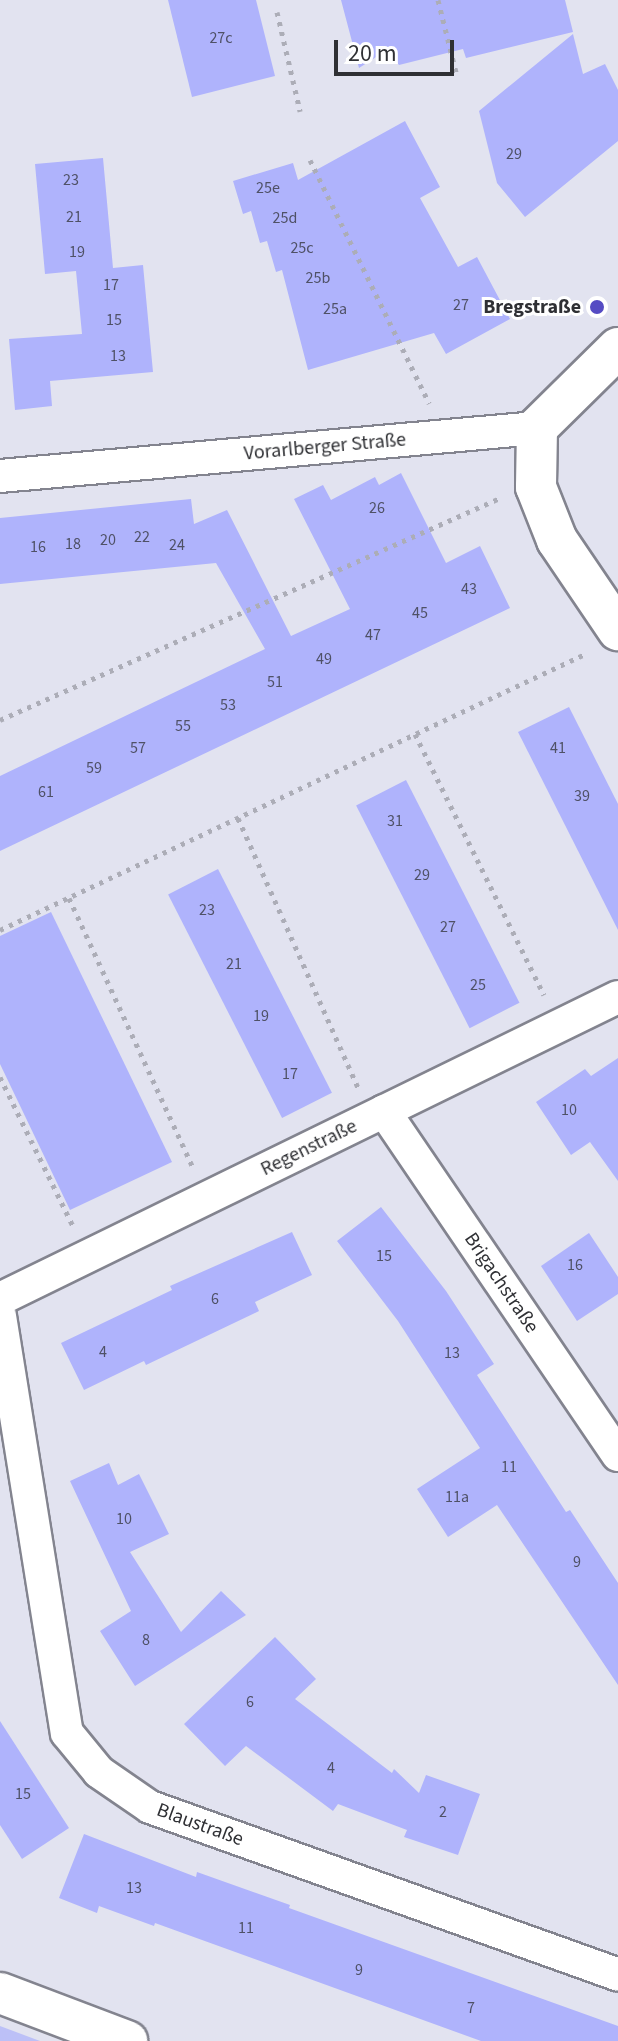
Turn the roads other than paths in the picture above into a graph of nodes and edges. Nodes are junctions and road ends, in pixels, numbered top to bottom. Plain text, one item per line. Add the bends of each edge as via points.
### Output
1 (618, 348) edge
2 (537, 428) junction
3 (0, 476) edge
4 (604, 640) edge
5 (618, 997) edge
6 (378, 1114) junction
7 (0, 1299) edge
8 (0, 1316) edge
9 (618, 1455) edge
10 (618, 1975) edge
11 (0, 1993) edge
12 (127, 2041) edge

1 - 2 street
2 - 3 street, Vorarlberger Straße
2 - 4 street via 536,487
5 - 6 street, Regenstraße
6 - 7 street, Regenstraße
6 - 9 street, Brigachstraße
8 - 10 street, Blaustraße via 67,1733 99,1772 150,1807
11 - 12 street

